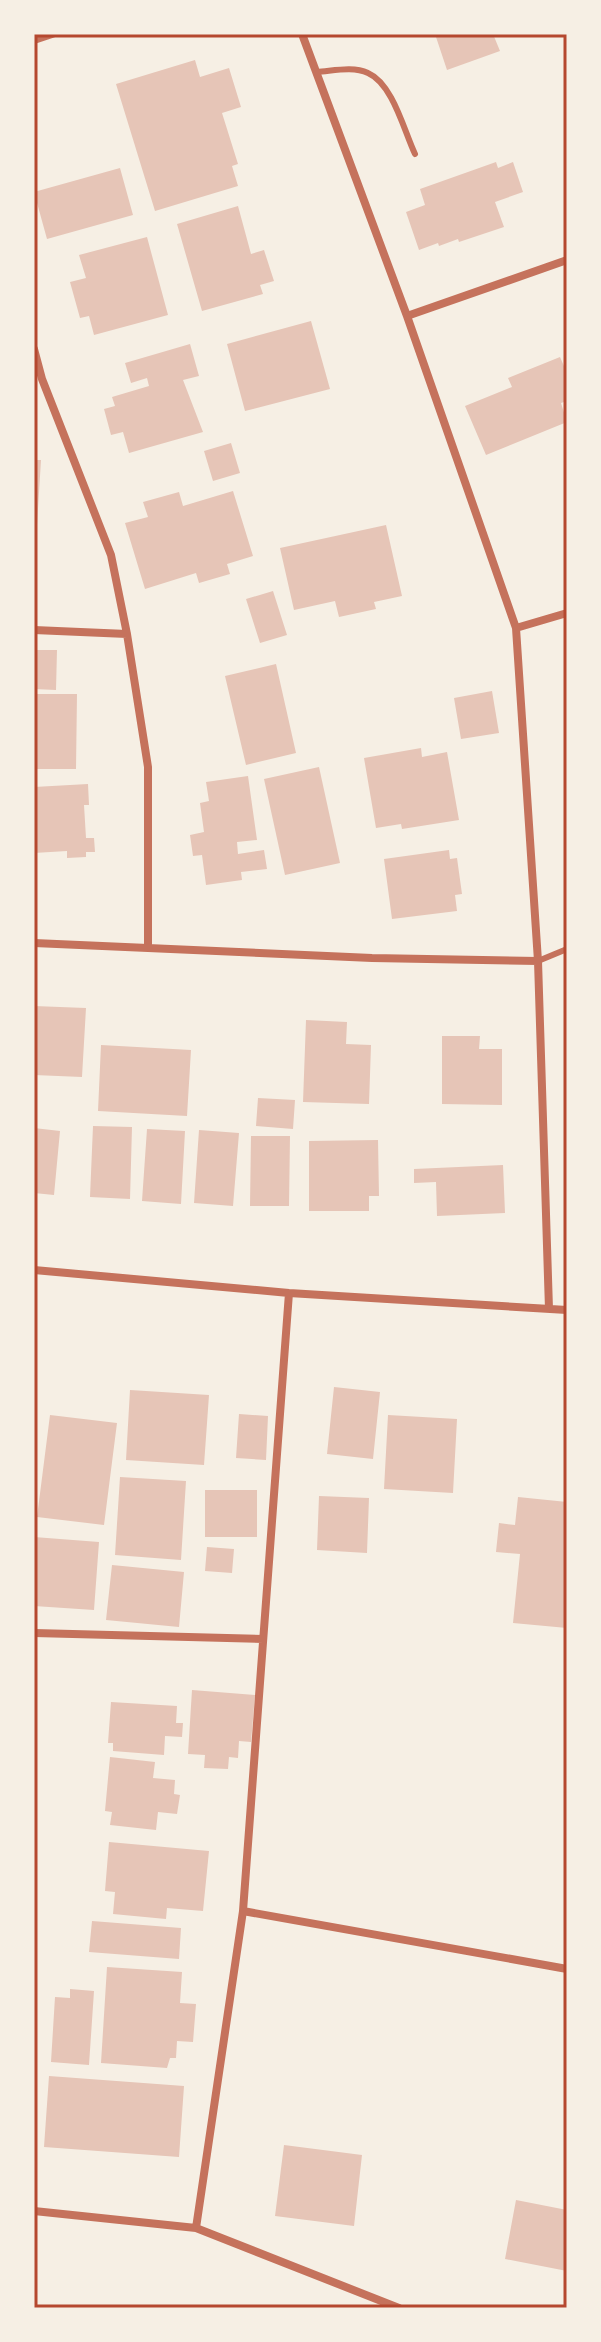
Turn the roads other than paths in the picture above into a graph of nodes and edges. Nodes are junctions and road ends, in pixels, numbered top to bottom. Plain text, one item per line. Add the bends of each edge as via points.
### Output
1 (52, 34) edge
2 (302, 34) edge
3 (34, 40) edge
4 (317, 72) junction
5 (415, 154) dead end
6 (567, 260) edge
7 (407, 316) junction
8 (34, 349) edge
9 (38, 381) edge
10 (567, 613) edge
11 (516, 628) junction
12 (34, 630) edge
13 (127, 634) junction
14 (34, 943) edge
15 (148, 948) junction
16 (567, 949) edge
17 (538, 961) junction
18 (34, 1270) edge
19 (289, 1293) junction
20 (549, 1309) junction
21 (567, 1310) edge
22 (34, 1633) edge
23 (263, 1639) junction
24 (243, 1911) junction
25 (567, 1969) edge
26 (34, 2211) edge
27 (196, 2228) junction
28 (399, 2308) edge

1 - 3 street
2 - 4 street
4 - 5 lane via 352,69 383,84
4 - 7 street
6 - 7 street
7 - 11 street
8 - 9 street
9 - 13 street via 111,555
10 - 11 street
11 - 17 street
12 - 13 street
13 - 15 street via 148,767
14 - 15 street
15 - 17 street
16 - 17 lane
17 - 20 street
18 - 19 street
19 - 20 street
19 - 23 street
20 - 21 street
22 - 23 street
23 - 24 street
24 - 25 street
24 - 27 street
26 - 27 street
27 - 28 street

